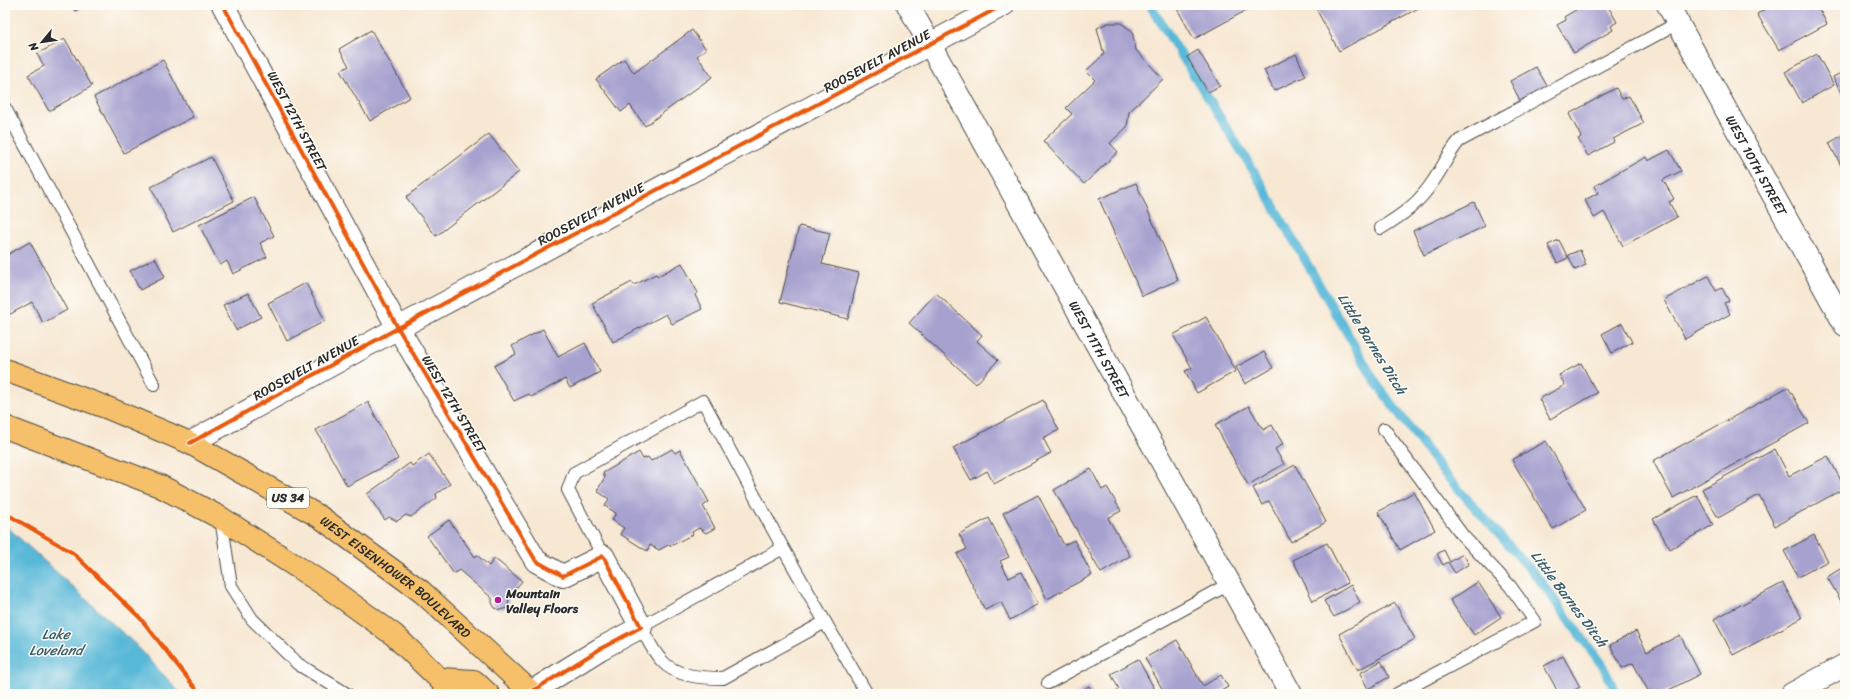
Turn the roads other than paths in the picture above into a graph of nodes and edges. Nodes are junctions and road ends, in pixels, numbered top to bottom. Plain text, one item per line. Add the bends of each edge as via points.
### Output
1 (223, 5) edge
2 (908, 5) edge
3 (1003, 5) edge
4 (1673, 14) edge
5 (930, 45) junction
6 (5, 108) edge
7 (1381, 228) dead end
8 (1845, 325) edge
9 (398, 328) junction
10 (5, 370) edge
11 (154, 385) dead end
12 (5, 427) edge
13 (1384, 429) dead end
14 (190, 443) junction
15 (221, 518) junction
16 (783, 548) junction
17 (603, 556) junction
18 (1229, 584) junction
19 (825, 622) junction
20 (641, 627) junction
21 (1845, 665) edge
22 (1048, 683) dead end
23 (448, 687) edge
24 (529, 693) edge
25 (347, 694) edge
26 (488, 694) edge
27 (867, 694) edge
28 (1290, 694) edge
29 (1398, 694) edge
30 (1792, 694) edge

1 - 9 street, WEST 12TH STREET
2 - 5 street, WEST 11TH STREET
3 - 5 street, ROOSEVELT AVENUE
4 - 7 lane via 1459,141 1417,203 1405,214
4 - 8 street, WEST 10TH STREET
5 - 9 street, ROOSEVELT AVENUE
5 - 18 street, WEST 11TH STREET
6 - 11 lane
9 - 14 street, ROOSEVELT AVENUE
9 - 17 street, WEST 12TH STREET via 536,561 563,576
10 - 14 highway, WEST EISENHOWER BOULEVARD / US 34 via 108,408
12 - 15 highway via 160,486
13 - 29 lane via 1463,536 1510,586 1535,621
14 - 24 highway, WEST EISENHOWER BOULEVARD / US 34 via 320,517 422,592
15 - 23 highway via 306,572 394,635
15 - 25 lane via 231,586 252,619 298,664
16 - 17 lane via 703,401 574,473 568,490
16 - 19 lane
16 - 20 lane
17 - 20 street
18 - 22 lane
18 - 28 street, WEST 11TH STREET
19 - 20 lane via 723,678 706,678 677,672 662,662
19 - 27 lane
20 - 24 street via 600,648
21 - 30 street
23 - 26 highway via 474,681

